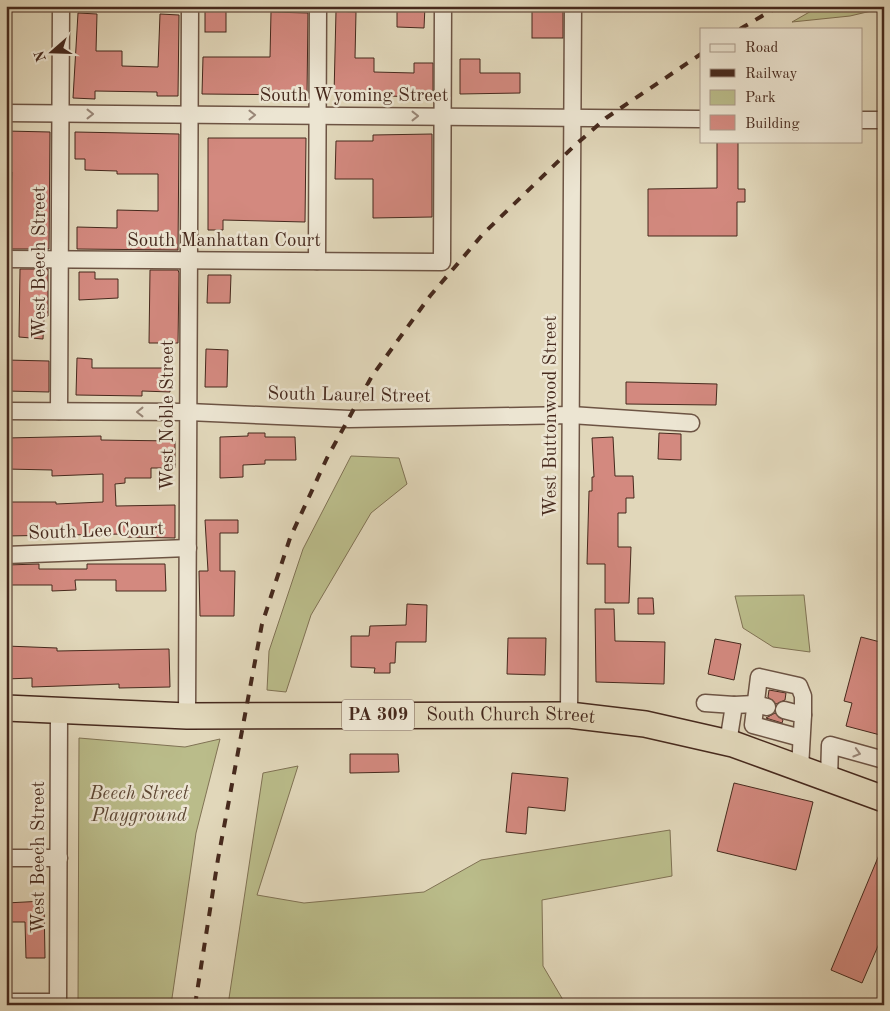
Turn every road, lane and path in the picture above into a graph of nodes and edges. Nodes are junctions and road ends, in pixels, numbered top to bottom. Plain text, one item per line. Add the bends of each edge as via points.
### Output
1 (61, 6) edge
2 (190, 6) edge
3 (318, 6) edge
4 (443, 6) edge
5 (573, 6) edge
6 (6, 113) edge
7 (60, 114) junction
8 (190, 115) junction
9 (318, 116) junction
10 (442, 116) junction
11 (572, 117) junction
12 (700, 118) edge
13 (862, 120) edge
14 (884, 120) edge
15 (6, 259) edge
16 (60, 260) junction
17 (189, 260) junction
18 (317, 261) junction
19 (6, 411) edge
20 (59, 411) junction
21 (188, 412) junction
22 (571, 415) junction
23 (691, 423) dead end
24 (188, 548) junction
25 (6, 555) edge
26 (705, 703) dead end
27 (734, 705) junction
28 (761, 706) junction
29 (6, 708) edge
30 (59, 709) junction
31 (784, 710) dead end
32 (570, 714) junction
33 (803, 715) junction
34 (187, 716) junction
35 (802, 738) junction
36 (728, 743) junction
37 (884, 760) edge
38 (800, 768) junction
39 (829, 779) junction
40 (884, 799) edge
41 (6, 858) edge
42 (59, 858) junction
43 (6, 1002) edge
44 (58, 1003) edge

1 - 7 street, West Beech Street
2 - 8 street, West Noble Street
3 - 9 street
4 - 10 street
5 - 11 street, West Buttonwood Street
6 - 7 street, South Wyoming Street
7 -> 8 street, South Wyoming Street
7 - 16 street, West Beech Street
8 -> 9 street, South Wyoming Street
8 - 17 street, West Noble Street
9 -> 10 street, South Wyoming Street
9 - 18 street
10 - 11 street, South Wyoming Street
10 - 18 street, South Manhattan Court via 442,262
11 - 12 street, South Wyoming Street
11 - 22 street, West Buttonwood Street
13 - 14 street
15 - 16 street, South Manhattan Court
16 - 17 street, South Manhattan Court
16 - 20 street, West Beech Street
17 - 18 street, South Manhattan Court
17 - 21 street, West Noble Street
19 - 20 street, South Laurel Street
21 -> 20 street, South Laurel Street
21 - 22 street, South Laurel Street via 349,419
21 - 24 street, West Noble Street
22 - 23 street, South Laurel Street
22 - 32 street, West Buttonwood Street
24 - 25 street, South Lee Court
24 - 34 street, West Noble Street
26 - 27 street
27 - 28 street
27 - 36 street
28 - 33 street via 760,677 799,686 803,696
28 - 35 street via 753,726
29 - 30 highway, South Church Street / PA 309
30 - 34 highway, South Church Street / PA 309
30 - 42 street, West Beech Street
31 - 33 street
32 - 34 highway, South Church Street / PA 309
32 - 36 highway, South Church Street / PA 309 via 645,724
33 - 35 street
35 - 38 street
36 - 38 highway, South Church Street / PA 309
39 -> 37 street via 830,745
38 - 39 highway, South Church Street / PA 309
39 - 40 highway, South Church Street / PA 309
41 - 42 street
42 - 44 street, West Beech Street
43 - 44 street

